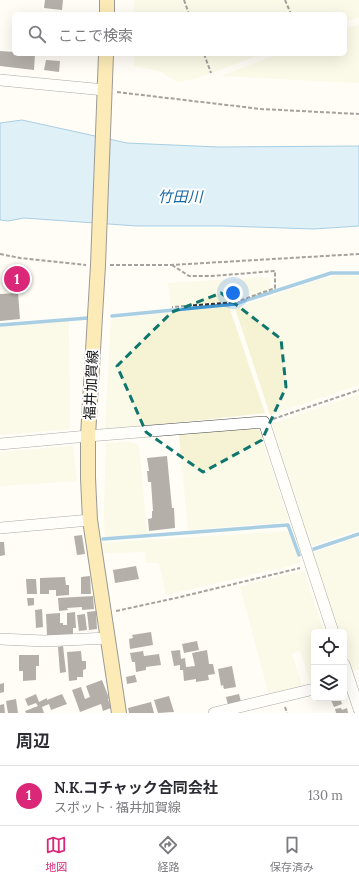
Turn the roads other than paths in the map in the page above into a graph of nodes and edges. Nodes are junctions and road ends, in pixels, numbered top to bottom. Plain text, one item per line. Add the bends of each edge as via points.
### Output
1 (106, 0) edge
2 (107, 12) edge
3 (106, 56) edge
4 (0, 80) edge
5 (105, 90) junction
6 (88, 436) junction
7 (0, 444) edge
8 (90, 520) junction
9 (0, 528) edge
10 (332, 629) edge
11 (0, 638) edge
12 (108, 638) junction
13 (344, 665) edge
14 (351, 679) edge
15 (311, 690) edge
16 (359, 709) edge
17 (119, 713) edge
18 (214, 713) edge

1 - 2 main road
3 - 5 main road, 福井加賀線
4 - 5 street
5 - 6 main road, 福井加賀線
6 - 7 street
6 - 8 main road, 福井加賀線
6 - 10 street via 264,422
8 - 9 street
8 - 12 main road, 福井加賀線
11 - 12 street via 44,641
12 - 17 main road, 福井加賀線
13 - 14 street
14 - 16 street
15 - 18 street

